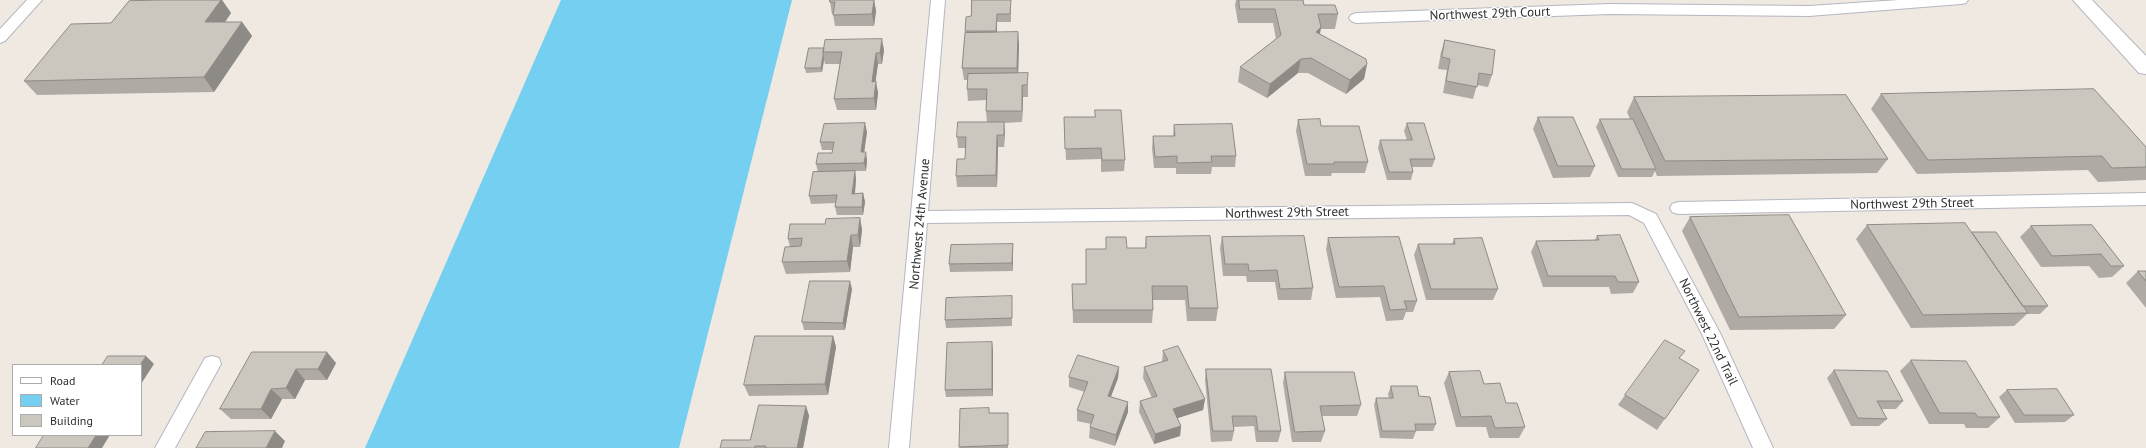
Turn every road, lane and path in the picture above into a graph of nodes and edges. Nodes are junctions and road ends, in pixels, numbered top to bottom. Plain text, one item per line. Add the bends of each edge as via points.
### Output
1 (34, 0) edge
2 (938, 0) edge
3 (1960, 0) edge
4 (2082, 0) edge
5 (1356, 18) dead end
6 (0, 38) edge
7 (2146, 68) edge
8 (2146, 198) edge
9 (1678, 208) dead end
10 (921, 217) junction
11 (1650, 219) joint
12 (212, 364) dead end
13 (165, 448) edge
14 (899, 448) edge
15 (1763, 448) edge

1 - 6 street
2 - 10 street, Northwest 24th Avenue
3 - 5 street, Northwest 29th Court via 1809,11 1610,10
4 - 7 street
8 - 9 street, Northwest 29th Street
10 - 11 street, Northwest 29th Street via 1632,208
10 - 14 street, Northwest 24th Avenue
11 - 15 street, Northwest 22nd Trail via 1711,333
12 - 13 street

